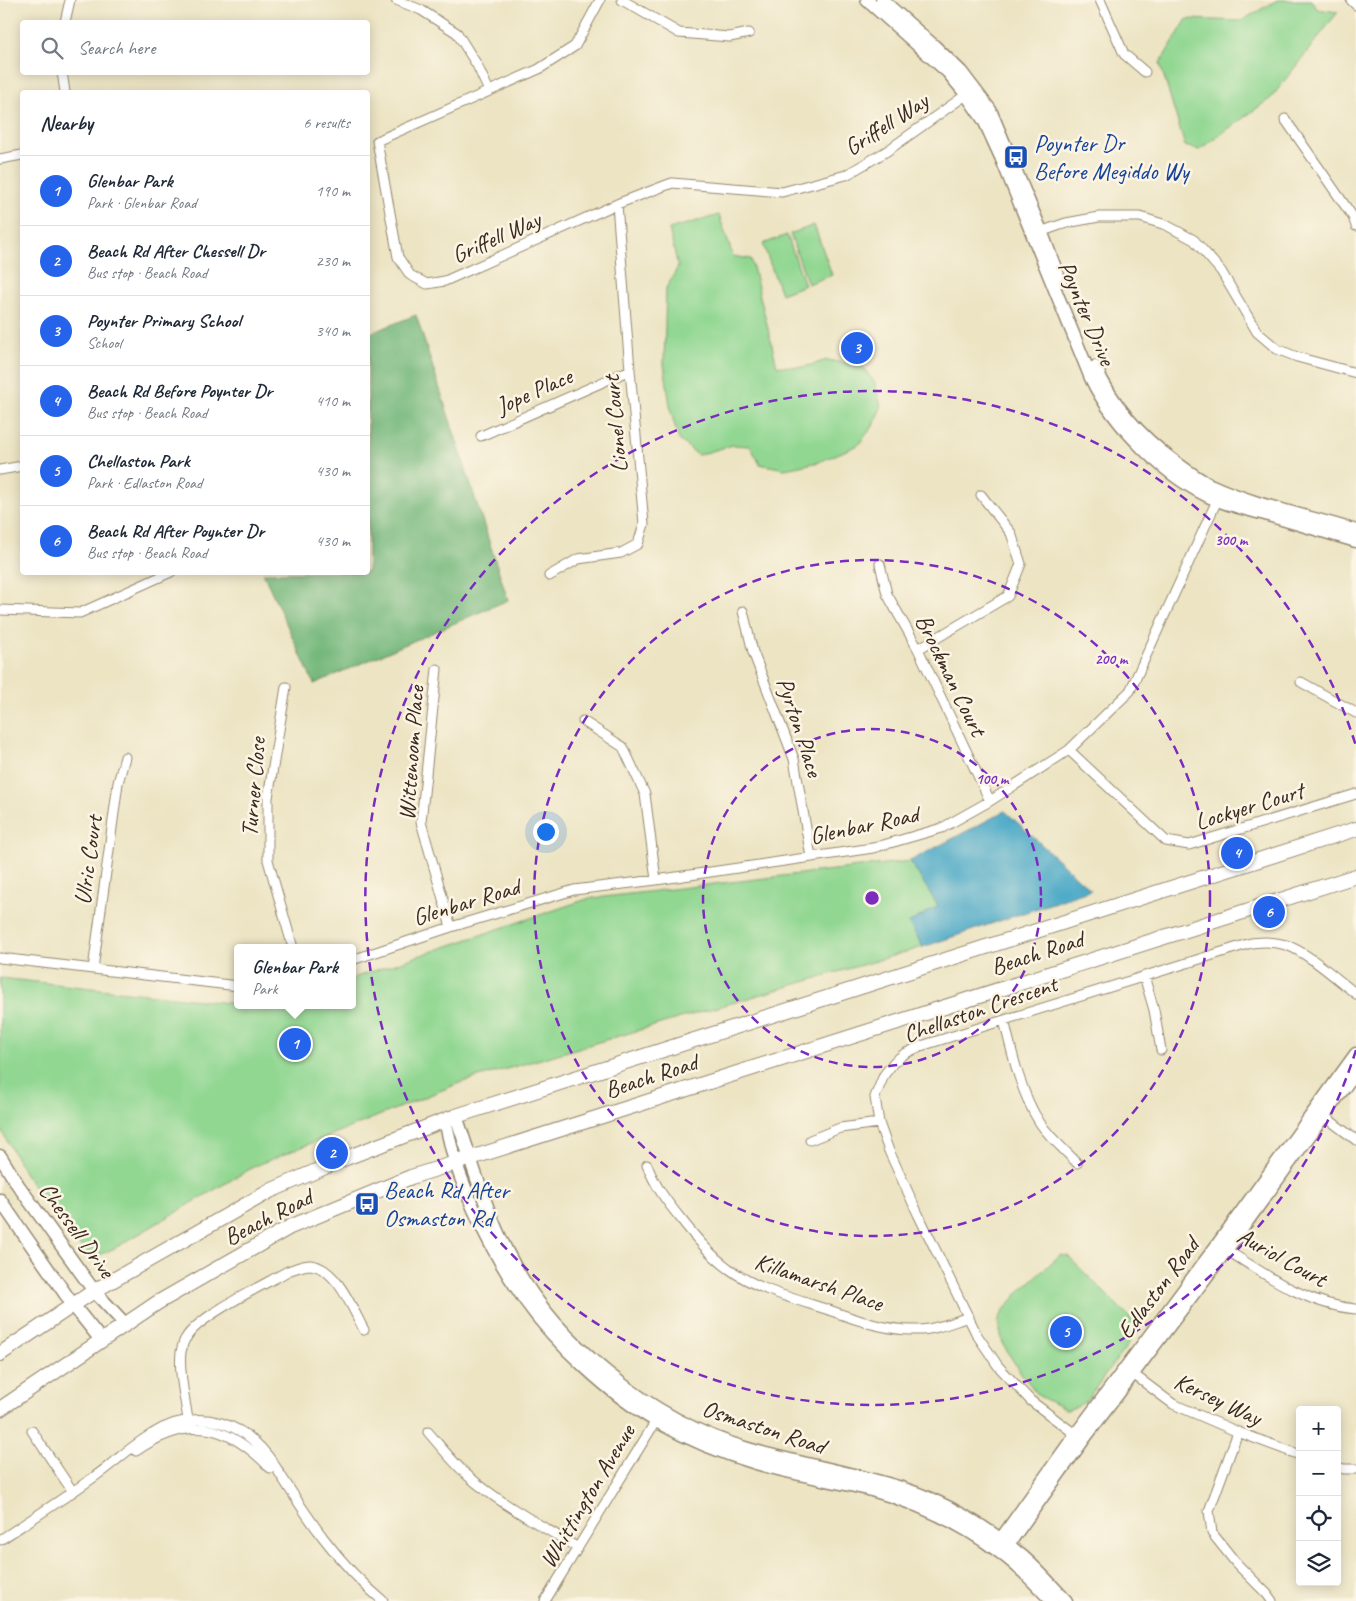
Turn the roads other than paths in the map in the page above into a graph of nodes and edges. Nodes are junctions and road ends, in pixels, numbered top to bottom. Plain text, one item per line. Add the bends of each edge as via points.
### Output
1 (70, 0) edge
2 (396, 0) edge
3 (600, 0) edge
4 (622, 0) edge
5 (867, 0) edge
6 (882, 0) edge
7 (1100, 0) edge
8 (1351, 0) edge
9 (1356, 5) edge
10 (65, 20) edge
11 (749, 32) dead end
12 (1146, 72) dead end
13 (62, 75) edge
14 (65, 90) edge
15 (489, 91) junction
16 (970, 91) junction
17 (1284, 119) dead end
18 (20, 155) edge
19 (0, 159) edge
20 (617, 204) junction
21 (1356, 226) edge
22 (1036, 233) junction
23 (630, 370) junction
24 (1356, 373) edge
25 (481, 436) dead end
26 (20, 466) edge
27 (0, 470) edge
28 (981, 495) dead end
29 (1220, 495) junction
30 (1356, 531) edge
31 (1356, 541) edge
32 (880, 564) dead end
33 (164, 575) edge
34 (549, 576) dead end
35 (0, 610) edge
36 (743, 611) dead end
37 (918, 649) junction
38 (437, 669) dead end
39 (1301, 682) dead end
40 (286, 686) dead end
41 (1356, 713) edge
42 (583, 721) dead end
43 (1069, 750) junction
44 (126, 757) dead end
45 (1356, 794) edge
46 (990, 802) junction
47 (1356, 828) edge
48 (810, 858) junction
49 (1356, 876) edge
50 (656, 880) junction
51 (451, 927) junction
52 (292, 944) edge
53 (0, 958) edge
54 (356, 959) edge
55 (93, 969) junction
56 (1144, 976) junction
57 (234, 986) edge
58 (1356, 994) edge
59 (1004, 1020) junction
60 (1161, 1050) dead end
61 (1356, 1054) edge
62 (1356, 1071) edge
63 (1320, 1112) junction
64 (450, 1118) junction
65 (879, 1123) junction
66 (810, 1140) dead end
67 (1356, 1140) edge
68 (0, 1156) edge
69 (470, 1157) junction
70 (456, 1162) junction
71 (1077, 1163) dead end
72 (647, 1165) dead end
73 (0, 1200) edge
74 (1222, 1247) junction
75 (94, 1291) junction
76 (73, 1305) junction
77 (1356, 1309) edge
78 (969, 1317) junction
79 (125, 1324) junction
80 (364, 1330) dead end
81 (101, 1340) junction
82 (0, 1354) edge
83 (1129, 1372) junction
84 (0, 1408) edge
85 (659, 1416) junction
86 (189, 1424) junction
87 (32, 1431) dead end
88 (428, 1432) dead end
89 (1238, 1432) junction
90 (1079, 1437) junction
91 (1296, 1454) edge
92 (1341, 1468) edge
93 (1356, 1469) edge
94 (73, 1492) junction
95 (0, 1540) edge
96 (1001, 1546) junction
97 (578, 1548) junction
98 (383, 1601) edge
99 (545, 1601) edge
100 (1052, 1601) edge
101 (1066, 1601) edge
102 (1272, 1601) edge

1 - 10 street
2 - 15 street via 421,10 456,33
3 - 15 street, Griffell Way via 575,46 539,69
4 - 11 street via 679,32 730,37
5 - 16 street, Poynter Drive
6 - 16 street, Poynter Drive via 961,72
7 - 12 street via 1124,54
8 - 9 street
13 - 14 street
15 - 20 street, Griffell Way via 377,141 398,257 410,275 427,284 445,281
16 - 20 street, Griffell Way via 887,151 846,175 782,192 672,183
16 - 22 street, Poynter Drive via 990,110
17 - 21 street via 1353,217
18 - 19 street
20 - 23 street, Lionel Court
22 - 24 street via 1099,217 1140,217 1166,226 1194,240 1221,271 1256,332 1277,349
22 - 29 street, Poynter Drive via 1090,356 1118,408 1144,437
23 - 25 street, Jope Place
23 - 34 street, Lionel Court via 644,524 638,544 621,552 578,559
26 - 27 street
28 - 37 street via 1011,534 1021,564 1008,596
29 - 30 street, Poynter Drive
29 - 31 street, Poynter Drive
29 - 43 street, Glenbar Road via 1130,691
32 - 37 street, Brockman Court via 887,594
33 - 35 street via 80,613
36 - 48 street, Pyrton Place via 753,652 794,759
37 - 46 street, Brockman Court
38 - 51 street, Wittenoom Place via 422,822
39 - 41 street
40 - 52 street, Turner Close via 268,798 268,860
42 - 50 street via 623,747 645,794
43 - 45 street, Lockyer Court via 1166,841 1189,845
43 - 46 street, Glenbar Road
44 - 55 street, Ulric Court via 118,783
46 - 48 street, Glenbar Road via 942,828 873,848
47 - 64 main road, Beach Road
48 - 50 street, Glenbar Road
49 - 69 main road, Beach Road
50 - 51 street, Glenbar Road via 574,890
51 - 54 street, Glenbar Road
53 - 55 street
55 - 57 street
56 - 58 street, Chellaston Crescent via 1251,943 1269,941 1298,950
56 - 59 street, Chellaston Crescent
56 - 60 street
59 - 65 street, Chellaston Crescent via 921,1046 894,1062 884,1075 875,1098
59 - 71 street via 1032,1110
61 - 63 street, Edlaston Road
62 - 63 street, Edlaston Road
63 - 67 street
63 - 74 street, Edlaston Road
64 - 69 street, Osmaston Road
64 - 70 street, Osmaston Road
64 - 75 main road, Beach Road via 270,1191
65 - 66 street via 840,1128
65 - 78 street, Chellaston Crescent via 918,1214
68 - 75 street, Chessell Drive
69 - 70 main road, Beach Road
69 - 85 street, Osmaston Road via 501,1238 531,1291 562,1329
70 - 79 main road, Beach Road via 411,1177 290,1228
70 - 85 street, Osmaston Road via 479,1220 526,1302 590,1372
72 - 78 street, Killamarsh Place via 657,1187 710,1253 759,1286 858,1320 897,1329 937,1327
73 - 76 street, Chessell Drive
74 - 77 street, Auriol Court via 1302,1294 1330,1305
74 - 83 street, Edlaston Road
75 - 76 main road, Beach Road
75 - 79 street, Chessell Drive
76 - 81 street, Chessell Drive
76 - 82 main road, Beach Road
78 - 90 street, Chellaston Crescent via 988,1351 1012,1382 1031,1401
79 - 81 main road, Beach Road
80 - 86 street via 342,1289 321,1268 300,1266 288,1271 214,1313 185,1338 180,1364
81 - 84 main road, Beach Road
83 - 89 street, Kersey Way via 1173,1404
83 - 90 street, Edlaston Road
85 - 96 street, Osmaston Road via 682,1435 707,1445 756,1463 894,1497
85 - 97 street, Whittington Avenue
86 - 94 street via 168,1426 152,1433
86 - 98 street via 202,1419 232,1426 263,1449 314,1527 342,1562
87 - 94 street
88 - 97 street via 467,1475
89 - 91 street, Kersey Way
89 - 102 street via 1209,1511 1212,1532
90 - 96 street, Edlaston Road
92 - 93 street
94 - 95 street
96 - 100 street, Osmaston Road
96 - 101 street, Osmaston Road via 1042,1575
97 - 99 street, Whittington Avenue

